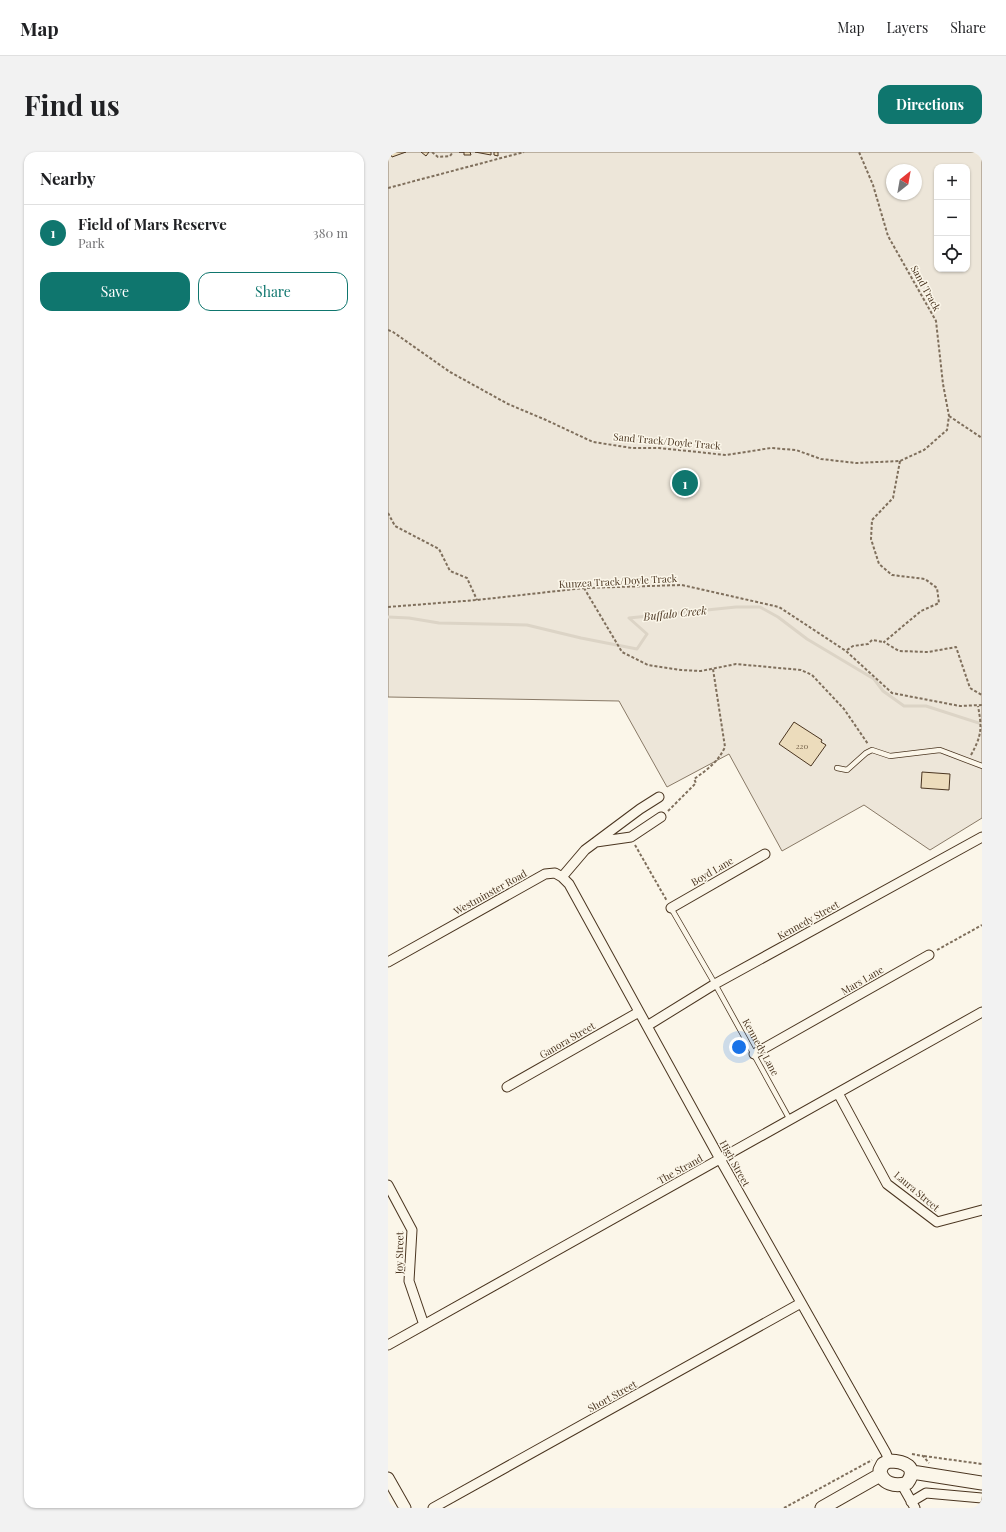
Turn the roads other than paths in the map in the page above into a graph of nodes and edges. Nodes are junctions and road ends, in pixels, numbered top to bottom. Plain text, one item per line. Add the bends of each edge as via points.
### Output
1 (982, 766) edge
2 (837, 768) dead end
3 (659, 797) dead end
4 (661, 817) road end
5 (982, 837) edge
6 (596, 842) junction
7 (765, 854) dead end
8 (562, 877) junction
9 (671, 908) joint
10 (929, 955) road end
11 (388, 962) edge
12 (715, 984) junction
13 (639, 1012) junction
14 (982, 1012) edge
15 (647, 1026) junction
16 (754, 1054) junction
17 (507, 1087) dead end
18 (838, 1093) junction
19 (790, 1120) junction
20 (720, 1159) junction
21 (388, 1185) edge
22 (982, 1210) edge
23 (801, 1302) junction
24 (424, 1325) junction
25 (388, 1345) edge
26 (889, 1461) junction
27 (912, 1472) junction
28 (880, 1475) junction
29 (388, 1478) edge
30 (982, 1483) edge
31 (902, 1485) junction
32 (392, 1495) edge
33 (982, 1498) edge
34 (913, 1505) edge
35 (405, 1508) edge
36 (433, 1508) edge
37 (822, 1508) edge

1 - 2 lane via 940,750 890,756 872,750 847,770
3 - 6 street
4 - 6 street via 631,837
5 - 12 street, Kennedy Street
6 - 8 street via 585,850
7 - 9 street, Boyd Lane
8 - 11 street, Westminster Road via 554,873 545,874
8 - 13 street, High Street via 569,884
9 - 12 lane
10 - 16 street, Mars Lane
12 - 15 street, Kennedy Street
12 - 16 lane, Kennedy Lane
13 - 15 street, High Street
13 - 17 street, Ganora Street
14 - 18 street, The Strand
15 - 20 street, High Street
16 - 19 lane, Kennedy Lane
18 - 19 street, The Strand
18 - 22 street, Laura Street via 887,1184 937,1222
19 - 20 street, The Strand
20 - 23 street, High Street
20 - 24 street, The Strand
21 - 24 street, Joy Street via 412,1230 409,1281
23 - 26 street, High Street
23 - 36 street, Short Street
24 - 25 street, The Strand
26 - 27 main road via 906,1464
26 - 28 main road via 883,1464
27 - 30 main road
27 - 31 main road via 911,1478
28 - 31 main road via 886,1482
28 - 37 main road
29 - 32 street
31 - 34 street
32 - 35 street
33 - 34 street via 926,1493

